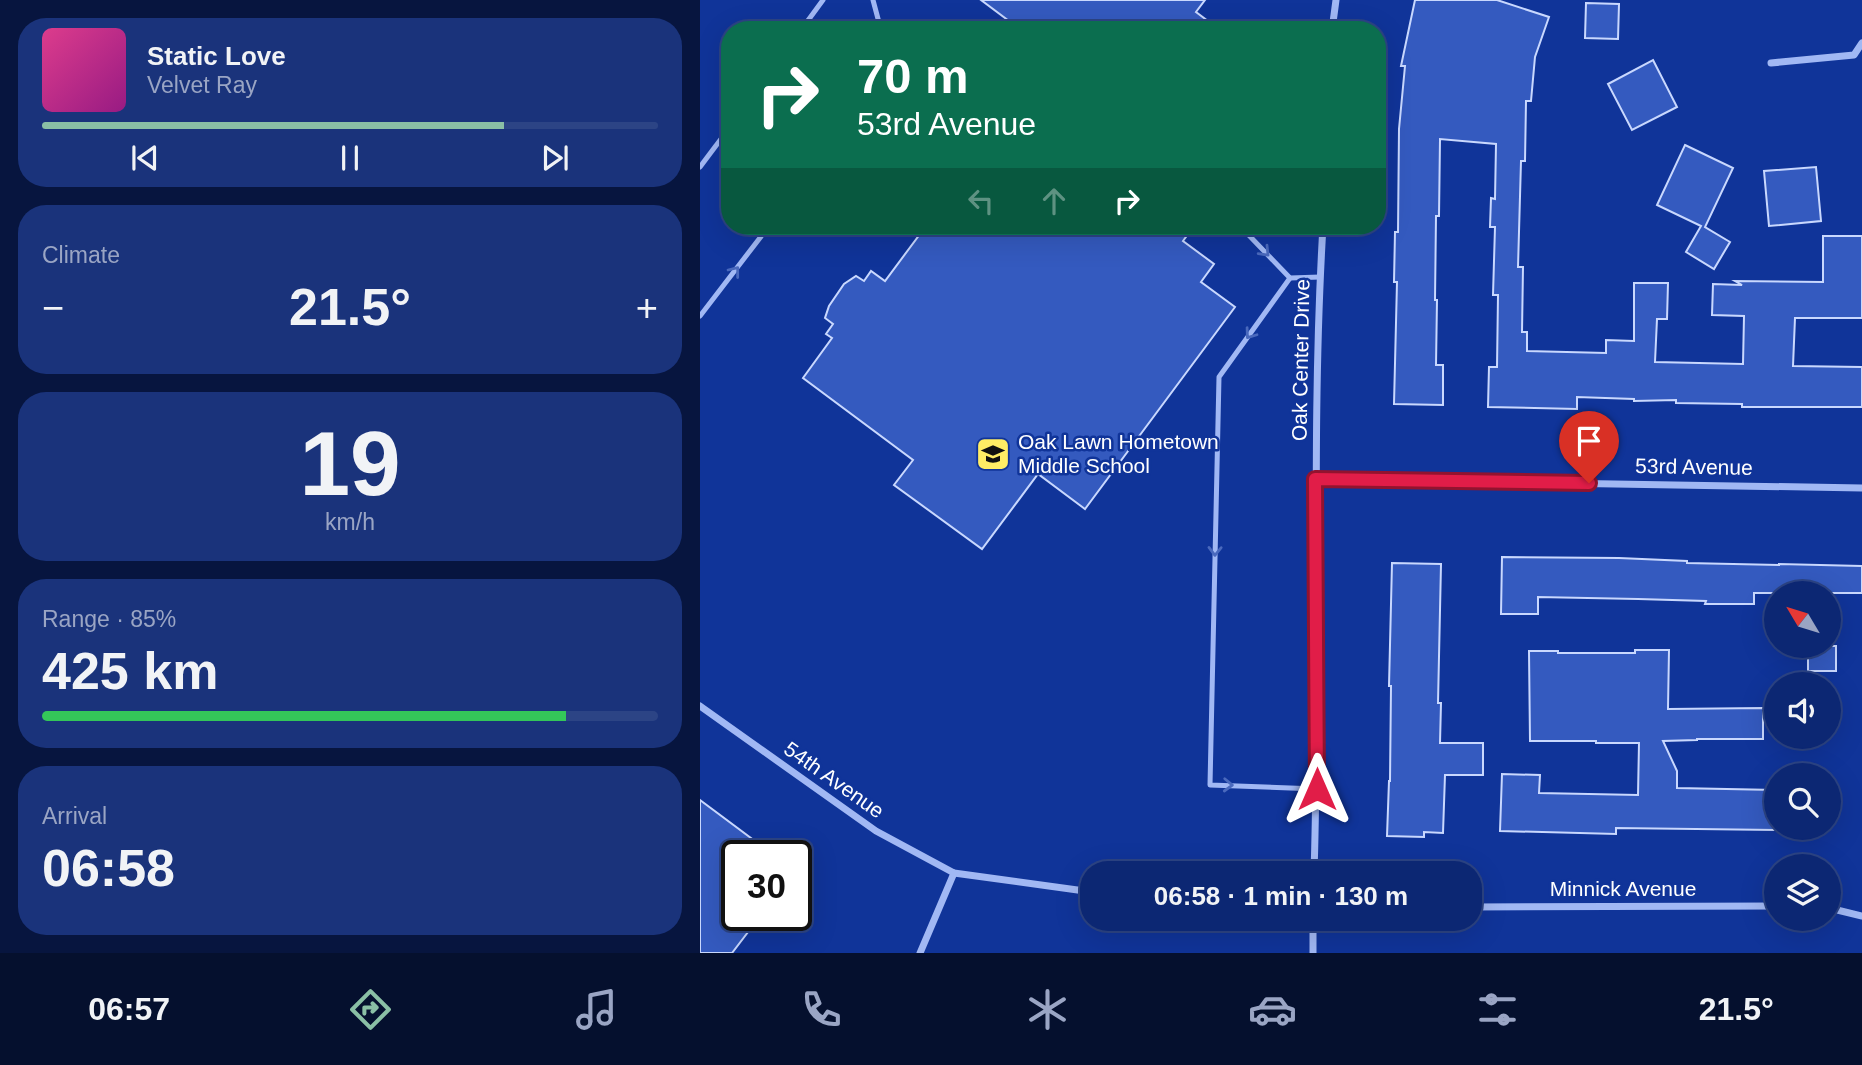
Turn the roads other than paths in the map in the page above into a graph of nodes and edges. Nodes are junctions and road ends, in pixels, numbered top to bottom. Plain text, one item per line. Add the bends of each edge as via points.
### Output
1 (823, 0) edge
2 (873, 0) edge
3 (1336, 0) edge
4 (808, 21) edge
5 (879, 21) edge
6 (1333, 21) edge
7 (1862, 43) edge
8 (1771, 63) dead end
9 (721, 139) edge
10 (700, 167) edge
11 (762, 235) edge
12 (1249, 235) edge
13 (1323, 235) edge
14 (1320, 277) junction
15 (1290, 278) junction
16 (700, 316) edge
17 (1315, 479) junction
18 (1862, 488) edge
19 (700, 706) edge
20 (1317, 789) junction
21 (1314, 861) edge
22 (954, 873) junction
23 (1080, 890) edge
24 (1764, 906) edge
25 (1482, 907) edge
26 (1841, 911) edge
27 (1862, 916) edge
28 (1312, 931) edge
29 (920, 953) edge
30 (1313, 953) edge

1 - 4 lane
2 - 5 lane
3 - 6 street
7 - 8 street via 1854,55
9 - 10 lane
16 -> 11 lane
12 -> 15 lane
13 - 14 street, Oak Center Drive
14 - 15 lane
14 - 17 street, Oak Center Drive
15 -> 20 lane via 1219,377 1210,785
17 - 18 street, 53rd Avenue
17 - 20 street, Oak Center Drive
19 - 22 street, 54th Avenue via 876,831
20 - 21 street, Oak Center Drive
22 - 23 street
22 - 29 street
24 - 25 street, Minnick Avenue
26 - 27 street
28 - 30 street

